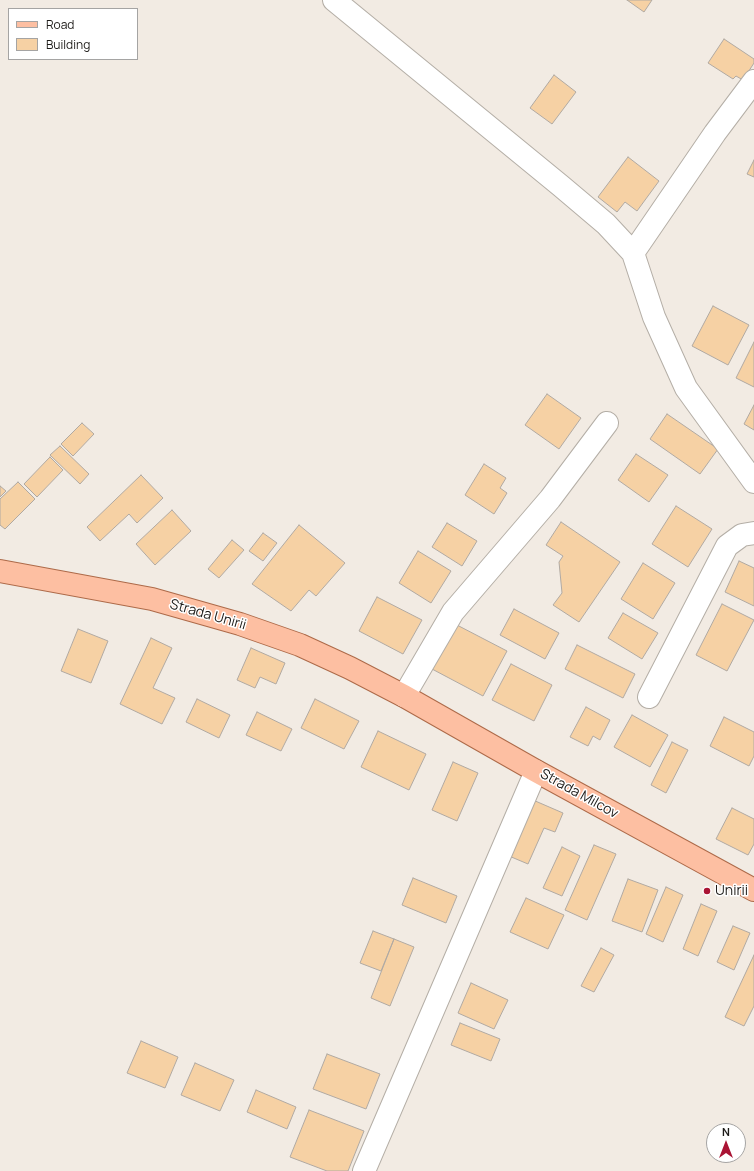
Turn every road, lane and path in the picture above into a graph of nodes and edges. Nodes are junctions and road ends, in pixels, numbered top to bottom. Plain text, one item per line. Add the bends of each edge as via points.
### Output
1 (334, 0) edge
2 (754, 81) edge
3 (633, 253) junction
4 (607, 423) dead end
5 (754, 482) edge
6 (754, 533) edge
7 (0, 571) edge
8 (404, 696) junction
9 (649, 697) dead end
10 (536, 771) junction
11 (754, 890) edge
12 (364, 1171) edge

1 - 3 street via 562,186 606,224
2 - 3 street
3 - 5 street via 654,317 686,388
4 - 8 street via 550,499 453,612
6 - 9 street via 742,535 727,546
7 - 8 main road, Strada Unirii via 152,599 240,624 300,645
8 - 10 main road, Strada Milcov
10 - 11 main road, Strada Milcov
10 - 12 street

